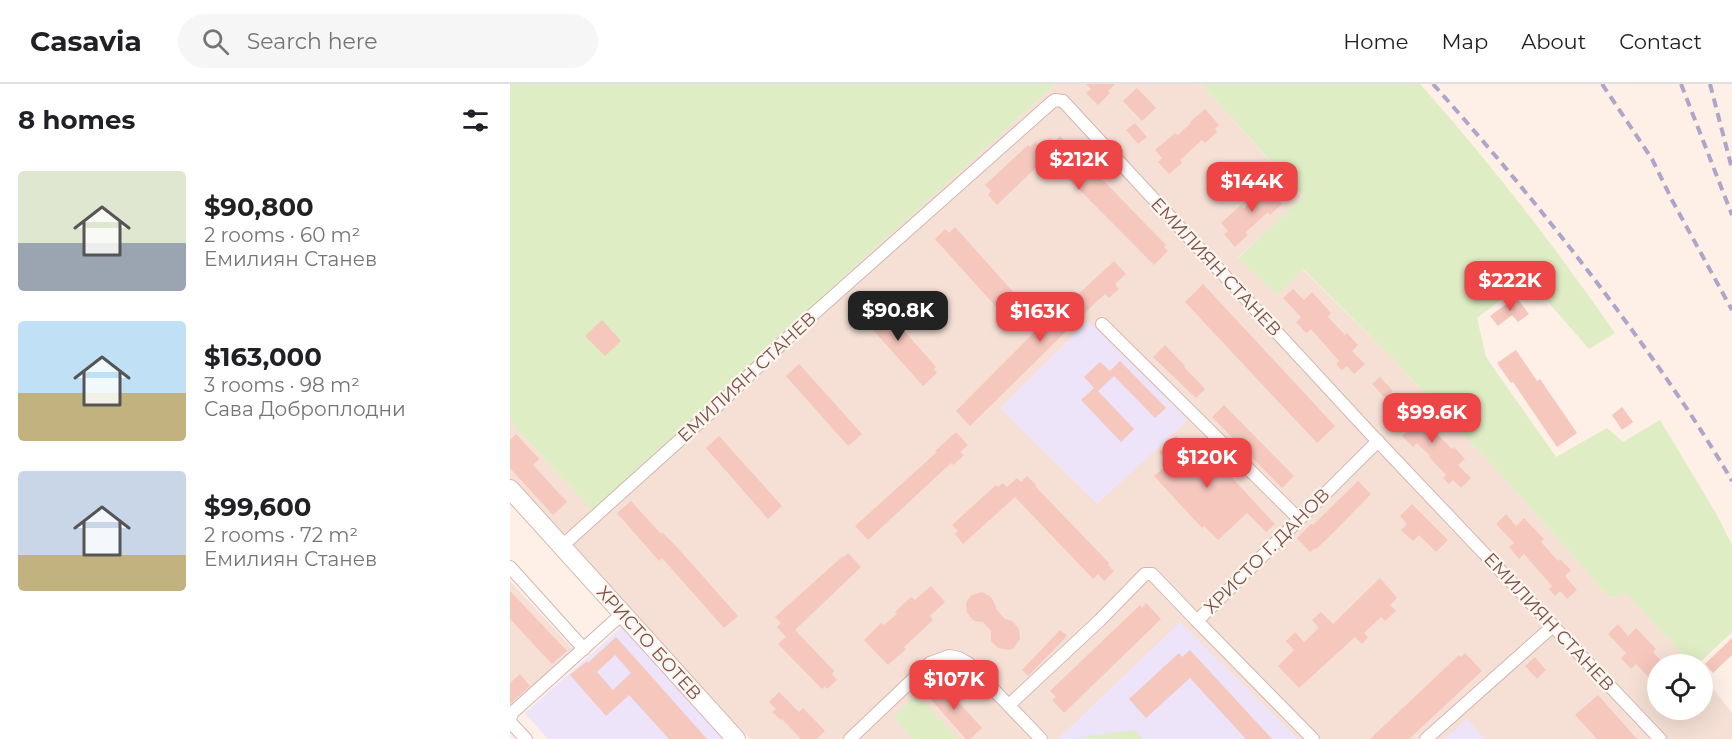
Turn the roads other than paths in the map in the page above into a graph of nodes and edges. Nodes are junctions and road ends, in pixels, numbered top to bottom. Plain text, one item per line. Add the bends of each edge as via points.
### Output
1 (1102, 324) dead end
2 (1378, 441) junction
3 (510, 489) edge
4 (1299, 519) junction
5 (562, 546) junction
6 (510, 567) edge
7 (622, 614) junction
8 (1197, 621) junction
9 (1553, 626) junction
10 (584, 649) junction
11 (1009, 705) junction
12 (510, 718) edge
13 (526, 739) edge
14 (736, 739) edge
15 (850, 739) edge
16 (1041, 739) edge
17 (1313, 739) edge
18 (1426, 739) edge
19 (1660, 739) edge

1 - 4 street
2 - 4 street, ХРИСТО Г. ДАНОВ
2 - 5 street, ЕМИЛИЯН СТАНЕВ via 1063,101 1055,100 800,326
2 - 9 street, ЕМИЛИЯН СТАНЕВ
3 - 5 street, ХРИСТО БОТЕВ
4 - 8 street, ХРИСТО Г. ДАНОВ
5 - 7 street, ХРИСТО БОТЕВ
6 - 10 street
7 - 10 street
7 - 14 street, ХРИСТО БОТЕВ
8 - 11 street via 1152,574 1145,574
8 - 17 street, ХРИСТО Г. ДАНОВ
9 - 18 street
9 - 19 street, ЕМИЛИЯН СТАНЕВ
10 - 12 street
11 - 15 street via 968,663 949,656 930,663
11 - 16 street
12 - 13 street

